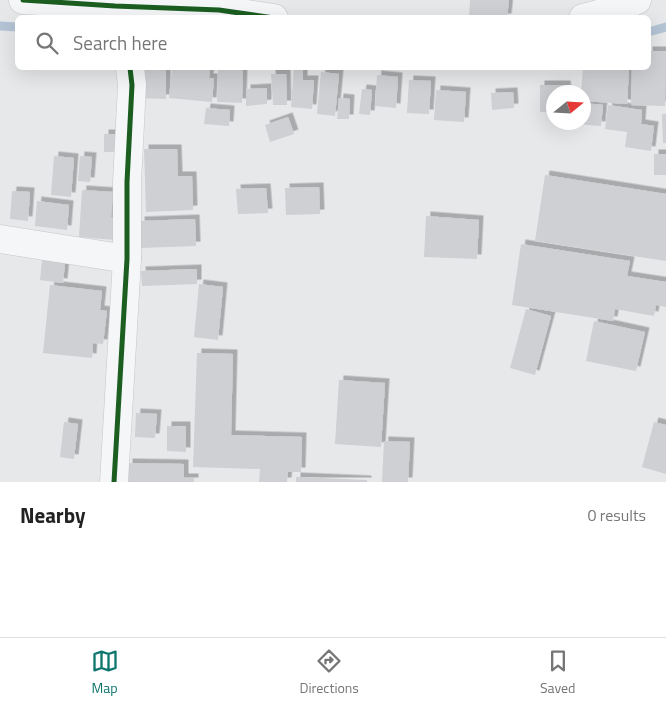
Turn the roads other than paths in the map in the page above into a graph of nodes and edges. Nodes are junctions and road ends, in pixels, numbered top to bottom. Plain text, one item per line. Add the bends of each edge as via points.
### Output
1 (23, 0) edge
2 (637, 0) edge
3 (115, 8) edge
4 (253, 15) edge
5 (595, 15) edge
6 (130, 70) edge
7 (0, 239) edge
8 (128, 259) junction
9 (114, 482) edge

1 - 3 street
2 - 5 street
3 - 4 street via 219,10
6 - 8 street
7 - 8 street
8 - 9 street

